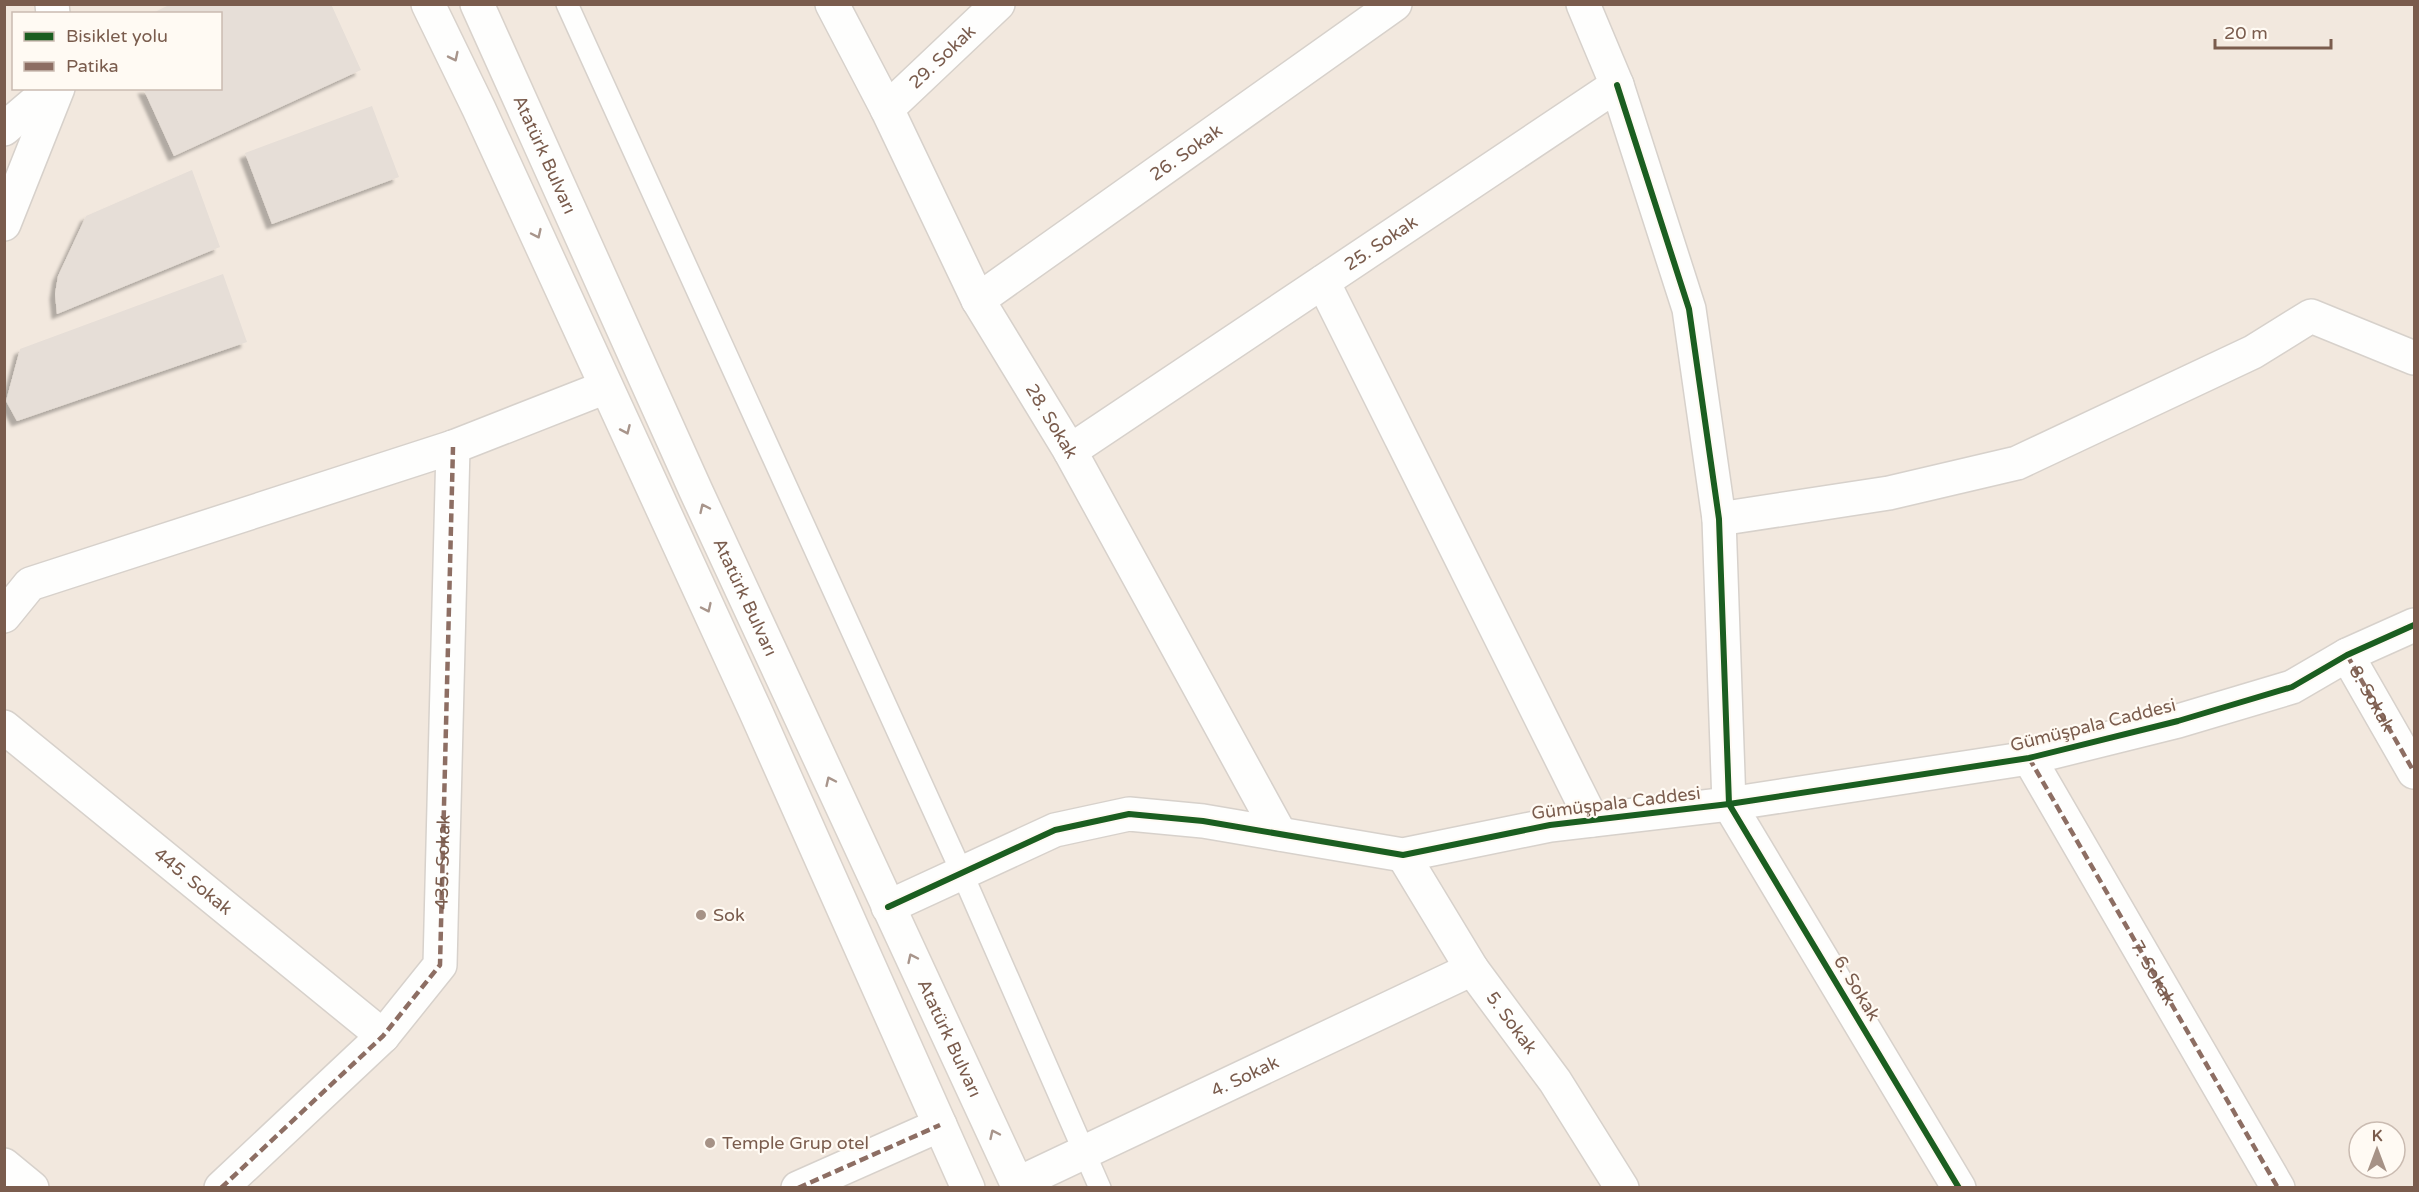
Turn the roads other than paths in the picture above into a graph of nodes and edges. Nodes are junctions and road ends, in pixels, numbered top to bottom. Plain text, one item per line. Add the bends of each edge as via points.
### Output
1 (428, 4) edge
2 (477, 4) edge
3 (567, 4) edge
4 (832, 4) edge
5 (998, 4) edge
6 (1395, 4) edge
7 (1583, 4) edge
8 (1617, 85) junction
9 (50, 90) edge
10 (57, 90) edge
11 (887, 109) junction
12 (4, 129) edge
13 (4, 224) edge
14 (1323, 282) junction
15 (978, 300) junction
16 (2415, 358) edge
17 (606, 387) junction
18 (453, 447) junction
19 (1070, 451) junction
20 (1719, 519) junction
21 (4, 616) edge
22 (2415, 625) edge
23 (2346, 655) junction
24 (4, 727) edge
25 (2029, 758) junction
26 (2415, 772) edge
27 (1729, 804) junction
28 (1592, 820) junction
29 (1280, 834) junction
30 (1403, 855) junction
31 (962, 873) junction
32 (888, 907) junction
33 (1472, 969) junction
34 (383, 1036) junction
35 (940, 1125) junction
36 (1083, 1152) junction
37 (4, 1165) edge
38 (1018, 1186) edge
39 (32, 1188) edge
40 (220, 1188) edge
41 (798, 1188) edge
42 (968, 1188) edge
43 (1100, 1188) edge
44 (1622, 1188) edge
45 (1959, 1188) edge
46 (2278, 1188) edge

1 -> 17 street
32 -> 2 street, Atatürk Bulvarı
3 - 31 lane
4 - 11 street, 28. Sokak
5 - 11 street, 29. Sokak
6 - 15 street, 26. Sokak
7 - 8 street
8 - 14 street, 25. Sokak
8 - 20 street via 1689,309
9 - 12 street
10 - 13 street
11 - 15 street, 28. Sokak
14 - 19 street, 25. Sokak
14 - 28 street
15 - 19 street, 28. Sokak
16 - 20 street via 2311,316 2253,352 2017,463 1888,493
17 - 18 street
17 -> 35 street
18 - 21 street via 30,584
18 - 34 street, 435. Sokak via 440,965
19 - 29 street, 28. Sokak
20 - 27 street
22 - 23 street, Gümüşpala Caddesi
23 - 25 street, Gümüşpala Caddesi via 2292,687 2178,721
23 - 26 street, 8. Sokak
24 - 34 street, 445. Sokak
25 - 27 street, Gümüşpala Caddesi
25 - 46 street, 7. Sokak
27 - 28 street, Gümüşpala Caddesi
27 - 45 street, 6. Sokak
28 - 30 street, Gümüşpala Caddesi
29 - 30 street, Gümüşpala Caddesi
29 - 31 street, Gümüşpala Caddesi via 1129,814 1055,830
30 - 33 street, 5. Sokak
31 - 32 street, Gümüşpala Caddesi
31 - 36 lane
38 -> 32 street, Atatürk Bulvarı
33 - 36 street, 4. Sokak
33 - 44 street, 5. Sokak via 1555,1081
34 - 40 street, 435. Sokak
35 - 41 street
35 - 42 street
36 - 38 street, 4. Sokak
36 - 43 lane
37 - 39 street

